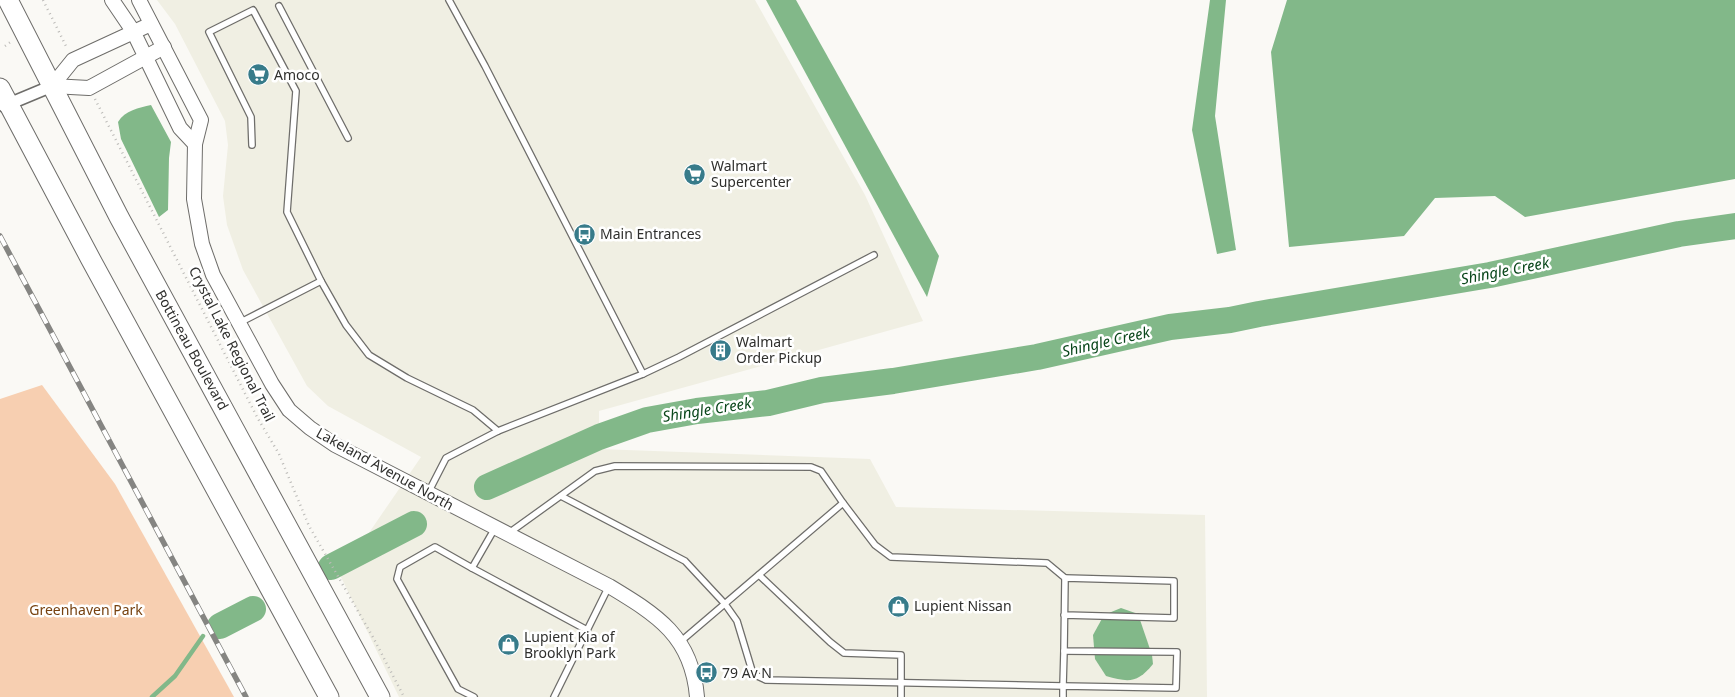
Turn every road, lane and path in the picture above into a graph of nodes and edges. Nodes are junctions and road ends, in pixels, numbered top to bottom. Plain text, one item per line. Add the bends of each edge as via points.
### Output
1 (8, 0) edge
2 (43, 0) edge
3 (112, 0) edge
4 (139, 0) edge
5 (448, 0) edge
6 (279, 6) dead end
7 (151, 24) junction
8 (133, 31) junction
9 (12, 41) dead end
10 (5, 46) dead end
11 (164, 47) junction
12 (145, 57) junction
13 (73, 60) junction
14 (52, 86) junction
15 (89, 88) junction
16 (3, 100) edge
17 (348, 138) dead end
18 (195, 144) junction
19 (252, 145) dead end
20 (874, 255) dead end
21 (321, 281) junction
22 (239, 323) junction
23 (643, 374) junction
24 (498, 432) junction
25 (428, 493) junction
26 (560, 496) junction
27 (844, 503) junction
28 (501, 531) junction
29 (472, 568) junction
30 (759, 575) junction
31 (1065, 578) junction
32 (609, 586) junction
33 (725, 604) junction
34 (1064, 615) junction
35 (587, 630) junction
36 (680, 642) junction
37 (1064, 651) junction
38 (901, 683) junction
39 (1063, 686) junction
40 (329, 697) edge
41 (380, 697) edge
42 (404, 697) edge
43 (474, 697) edge
44 (554, 697) edge
45 (697, 697) edge
46 (901, 697) edge
47 (1063, 697) edge

1 - 14 highway, Bottineau Boulevard
2 - 13 path
3 - 8 street
4 - 7 street, Lakeland Avenue North
5 - 23 lane
6 - 17 lane
7 - 8 street
7 - 11 street, Lakeland Avenue North
8 - 12 street
8 - 13 street
9 - 10 path
11 - 12 street
11 - 18 street, Lakeland Avenue North via 201,120
12 - 15 street
12 - 18 street via 180,128
13 - 14 street
14 - 15 street
14 - 16 street
14 - 41 highway, Bottineau Boulevard
15 - 42 path, Crystal Lake Regional Trail via 279,454 310,526
16 - 40 highway
18 - 22 street, Lakeland Avenue North via 194,199 202,244 213,275
19 - 21 lane via 251,117 209,32 253,10 296,91 287,212
20 - 23 lane
21 - 22 lane
21 - 24 lane via 346,325 369,355 407,378 473,410
22 - 25 street, Lakeland Avenue North via 289,410 335,445
23 - 24 lane
24 - 25 lane via 446,458
25 - 28 street, Lakeland Avenue North
26 - 27 lane via 595,471 615,466 811,467 821,471
26 - 28 lane
26 - 33 lane via 685,561
27 - 30 lane
27 - 31 lane via 875,545 892,557 1047,563
28 - 29 lane
28 - 32 street, Lakeland Avenue North
29 - 35 lane
29 - 43 lane via 434,547 400,567 397,579 458,689
30 - 33 lane
30 - 38 lane via 844,653 901,655
31 - 34 lane
31 - 34 lane via 1174,581 1174,618
32 - 35 lane
32 - 36 street, Lakeland Avenue North via 653,612
33 - 36 lane
33 - 38 lane via 737,621 754,674 766,680
34 - 37 lane
35 - 44 lane
36 - 45 street, Lakeland Avenue North via 694,676
37 - 39 lane
37 - 39 lane via 1177,652 1176,688
38 - 39 lane
38 - 46 lane
39 - 47 lane

